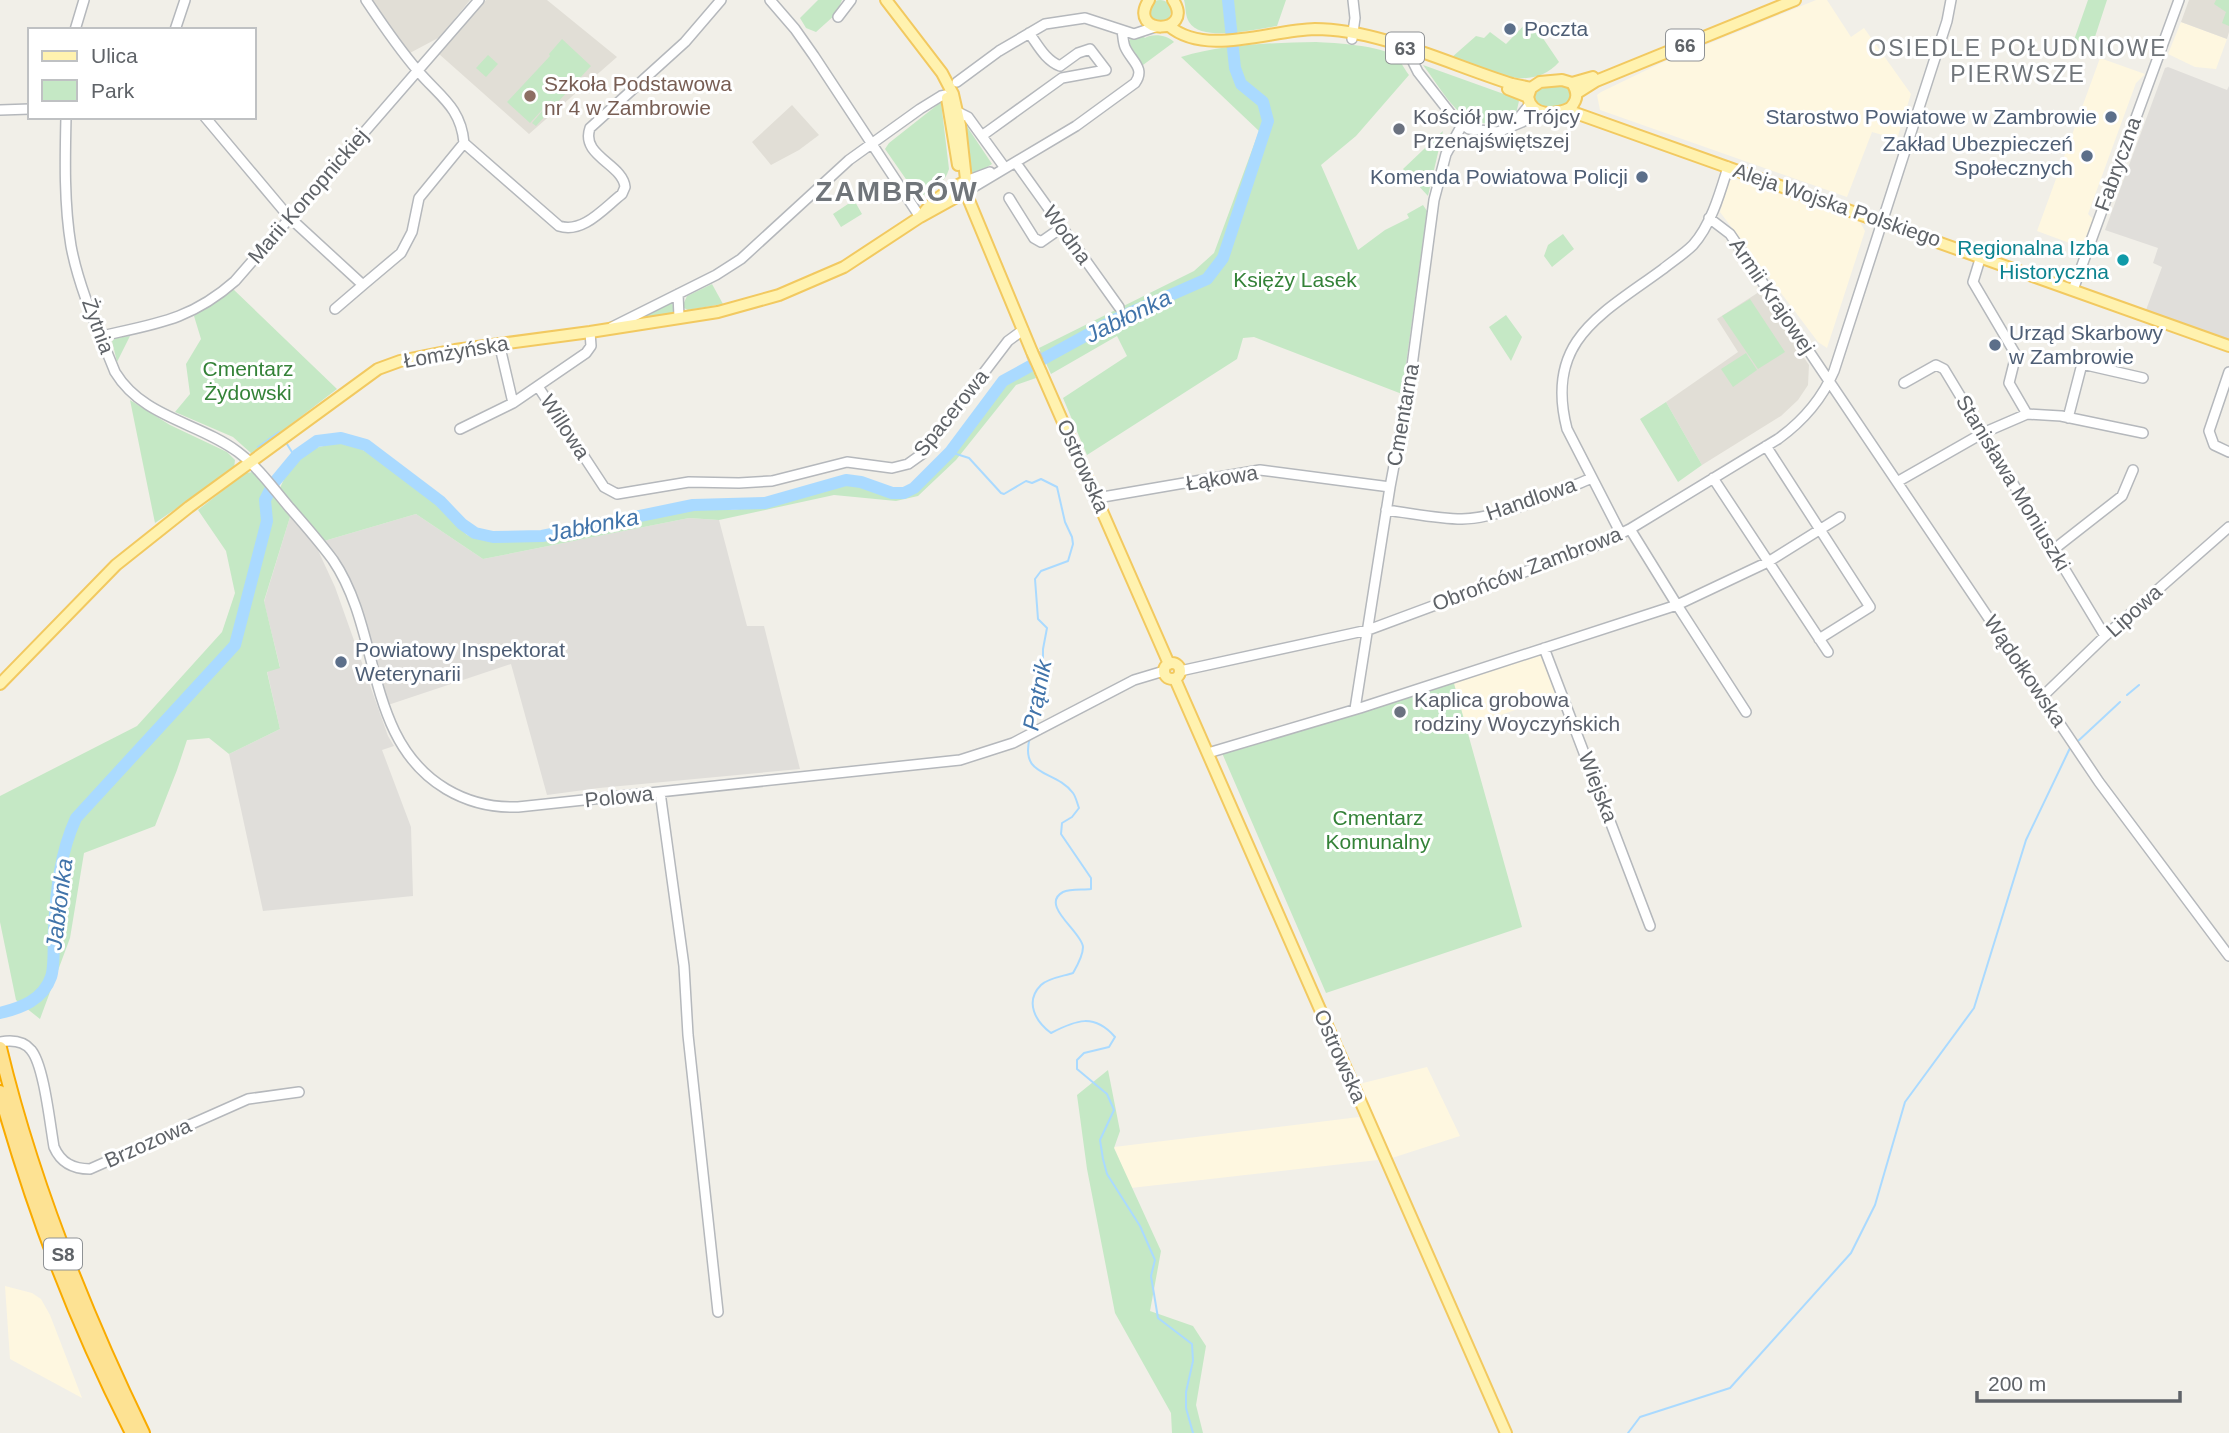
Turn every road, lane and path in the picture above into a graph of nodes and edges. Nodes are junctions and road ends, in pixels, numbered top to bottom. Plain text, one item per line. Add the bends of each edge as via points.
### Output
1 (84, 0) edge
2 (185, 0) edge
3 (366, 0) edge
4 (479, 0) edge
5 (721, 0) edge
6 (770, 0) edge
7 (844, 0) edge
8 (851, 0) edge
9 (879, 0) edge
10 (886, 0) edge
11 (1172, 0) edge
12 (1353, 0) edge
13 (1779, 0) edge
14 (1795, 0) edge
15 (2179, 0) edge
16 (1146, 1) edge
17 (1950, 2) edge
18 (1145, 17) junction
19 (1172, 22) junction
20 (1155, 27) junction
21 (76, 28) edge
22 (176, 28) edge
23 (1122, 30) junction
24 (1029, 33) junction
25 (1353, 36) junction
26 (1414, 55) junction
27 (418, 71) junction
28 (957, 82) dead end
29 (1575, 92) junction
30 (946, 95) junction
31 (1530, 96) junction
32 (28, 109) edge
33 (0, 110) edge
34 (1567, 110) junction
35 (1539, 112) junction
36 (958, 113) junction
37 (66, 119) edge
38 (207, 119) edge
39 (1514, 124) junction
40 (1462, 125) junction
41 (982, 135) junction
42 (1642, 136) junction
43 (464, 143) junction
44 (872, 143) junction
45 (1016, 163) junction
46 (1728, 167) junction
47 (1005, 168) junction
48 (964, 188) junction
49 (1009, 198) dead end
50 (918, 213) junction
51 (289, 217) junction
52 (1709, 218) junction
53 (1881, 220) junction
54 (1061, 228) junction
55 (1981, 256) junction
56 (363, 285) junction
57 (2073, 290) junction
58 (678, 293) junction
59 (1119, 307) dead end
60 (335, 309) dead end
61 (679, 317) junction
62 (608, 329) junction
63 (1023, 330) junction
64 (590, 332) junction
65 (101, 336) junction
66 (499, 343) junction
67 (2229, 346) edge
68 (2229, 372) edge
69 (2143, 378) dead end
70 (1829, 380) junction
71 (1904, 383) dead end
72 (539, 388) junction
73 (513, 403) junction
74 (2028, 414) junction
75 (2068, 418) junction
76 (460, 429) dead end
77 (1983, 433) junction
78 (2143, 433) dead end
79 (1766, 446) junction
80 (2229, 452) edge
81 (250, 462) junction
82 (2133, 470) dead end
83 (1591, 478) junction
84 (1713, 478) junction
85 (1897, 482) junction
86 (1390, 487) junction
87 (617, 495) joint
88 (1097, 498) junction
89 (1386, 510) junction
90 (1840, 517) dead end
91 (2229, 527) edge
92 (1819, 529) junction
93 (1626, 531) junction
94 (2053, 550) junction
95 (1768, 562) junction
96 (1678, 604) junction
97 (1368, 630) junction
98 (2105, 636) junction
99 (1819, 639) junction
100 (1544, 648) junction
101 (1828, 652) dead end
102 (1166, 667) junction
103 (1178, 675) junction
104 (0, 684) edge
105 (2042, 697) junction
106 (1355, 709) junction
107 (1746, 712) dead end
108 (1208, 753) junction
109 (660, 792) junction
110 (1650, 926) dead end
111 (2229, 956) edge
112 (0, 1041) edge
113 (0, 1048) edge
114 (299, 1092) dead end
115 (0, 1093) edge
116 (718, 1312) dead end
117 (132, 1433) edge
118 (143, 1433) edge
119 (1506, 1433) edge

1 - 21 street
2 - 22 street
3 - 27 street
4 - 27 street, Marii Konopnickiej
5 - 43 street via 685,41 590,128 590,144 622,177 625,187 580,227 559,226
6 - 44 street via 808,47
7 - 8 street via 838,17
9 - 30 main road
10 - 36 main road via 942,73
11 - 19 main road via 1177,9
12 - 25 street
13 - 29 main road, 66 via 1604,72
14 - 29 main road, 66
15 - 57 street, Fabryczna
16 - 18 main road
17 - 53 street, Obrońców Zambrowa
18 - 20 main road
18 - 23 street via 1139,26
19 - 20 main road
19 - 25 main road, 63 via 1186,37 1196,40 1316,29
20 - 23 street via 1134,34
23 - 24 street via 1075,18 1045,24
23 - 45 street via 1126,50 1139,72 1135,83
24 - 28 street
24 - 41 street via 1056,65 1090,49 1106,70 1062,78
25 - 26 main road, 63
26 - 31 main road, 63 via 1474,72
26 - 40 street via 1418,72
27 - 43 street via 452,107
27 - 51 street, Marii Konopnickiej
29 - 31 main road, 63 via 1562,80 1541,82
29 - 34 main road
29 - 42 main road, Aleja Wojska Polskiego via 1597,116
30 - 44 street
30 - 48 main road
31 - 35 main road, 63
31 - 39 street
32 - 33 street
34 - 35 main road
34 - 42 main road, Aleja Wojska Polskiego
35 - 39 street
36 - 41 street via 968,117
36 - 48 main road
37 - 65 street, Żytnia via 71,247
38 - 51 street
39 - 40 street via 1498,132
40 - 86 street, Cmentarna via 1446,154 1434,200 1410,381
41 - 47 street
42 - 46 main road, Aleja Wojska Polskiego
43 - 56 street via 419,198 412,232 401,253
44 - 50 street
44 - 58 street via 741,259
45 - 47 street
45 - 54 street, Wodna
46 - 52 street
46 - 53 main road, Aleja Wojska Polskiego
47 - 48 street
48 - 50 main road, Łomżyńska
48 - 50 main road, Łomżyńska
48 - 63 main road, Ostrowska
49 - 54 street via 1034,239 1041,242
50 - 61 main road, Łomżyńska via 844,267 809,284 718,312
51 - 56 street
51 - 65 street, Marii Konopnickiej via 235,281 207,303 170,321
52 - 70 street, Armii Krajowej via 1730,234
52 - 83 street via 1694,244 1595,319 1570,353 1563,376 1562,411 1572,443
53 - 55 main road, Aleja Wojska Polskiego
53 - 70 street, Obrońców Zambrowa
54 - 59 street, Wodna
55 - 57 main road, Aleja Wojska Polskiego
55 - 74 street via 1975,289 2016,355 2009,383
56 - 60 street
57 - 67 main road, Aleja Wojska Polskiego
58 - 61 street
58 - 62 street
61 - 62 main road, Łomżyńska
62 - 64 main road, Łomżyńska
63 - 87 street, Spacerowa via 1008,341 929,447 908,464 892,468 847,462 772,481 689,482
63 - 88 main road, Ostrowska, bridge
64 - 66 main road, Łomżyńska
64 - 72 street, Willowa via 590,350
65 - 81 street, Żytnia via 115,372 134,396 232,447
66 - 73 street
66 - 81 main road, Łomżyńska via 378,369
68 - 80 street via 2209,431 2214,445
69 - 75 street via 2082,364
70 - 79 street, Obrońców Zambrowa via 1804,417
70 - 85 street, Wądołkowska
71 - 77 street, Stanisława Moniuszki via 1928,367 1944,369
72 - 73 street
72 - 87 street, Willowa via 604,487
73 - 76 street
74 - 75 street
74 - 77 street
75 - 78 street
77 - 85 street
77 - 94 street, Stanisława Moniuszki
79 - 84 street, Obrońców Zambrowa
79 - 92 street
81 - 104 main road, Łomżyńska via 116,565
81 - 109 street, Polowa via 344,580 396,738 428,776 453,793 501,807
82 - 94 street via 2122,496
83 - 89 street, Handlowa via 1474,518
83 - 93 street
84 - 93 street, Obrońców Zambrowa
84 - 95 street
85 - 105 street, Wądołkowska
86 - 88 street, Łąkowa via 1260,470
86 - 89 street, Cmentarna
88 - 102 main road, Ostrowska
89 - 97 street, Cmentarna
90 - 92 street
91 - 98 street, Lipowa
92 - 95 street
92 - 99 street via 1870,607
93 - 96 street
93 - 97 street, Obrońców Zambrowa
94 - 98 street, Stanisława Moniuszki
95 - 96 street
95 - 99 street
96 - 100 street
96 - 107 street
97 - 103 street, Obrońców Zambrowa
97 - 106 street, Cmentarna
98 - 105 street, Lipowa
99 - 101 street
100 - 106 street
100 - 110 street, Wiejska
102 - 103 main road via 1169,678
102 - 109 street, Polowa via 1024,737 960,760
103 - 108 main road, Ostrowska
105 - 111 street, Wądołkowska via 2131,827
106 - 108 street
108 - 119 main road, Ostrowska
109 - 116 street via 684,965
112 - 114 street, Brzozowa via 18,1041 30,1048 38,1062 54,1147 58,1157 78,1170 90,1170 248,1099
113 - 118 highway, S8 via 64,1255
115 - 117 highway, S8 via 52,1256

